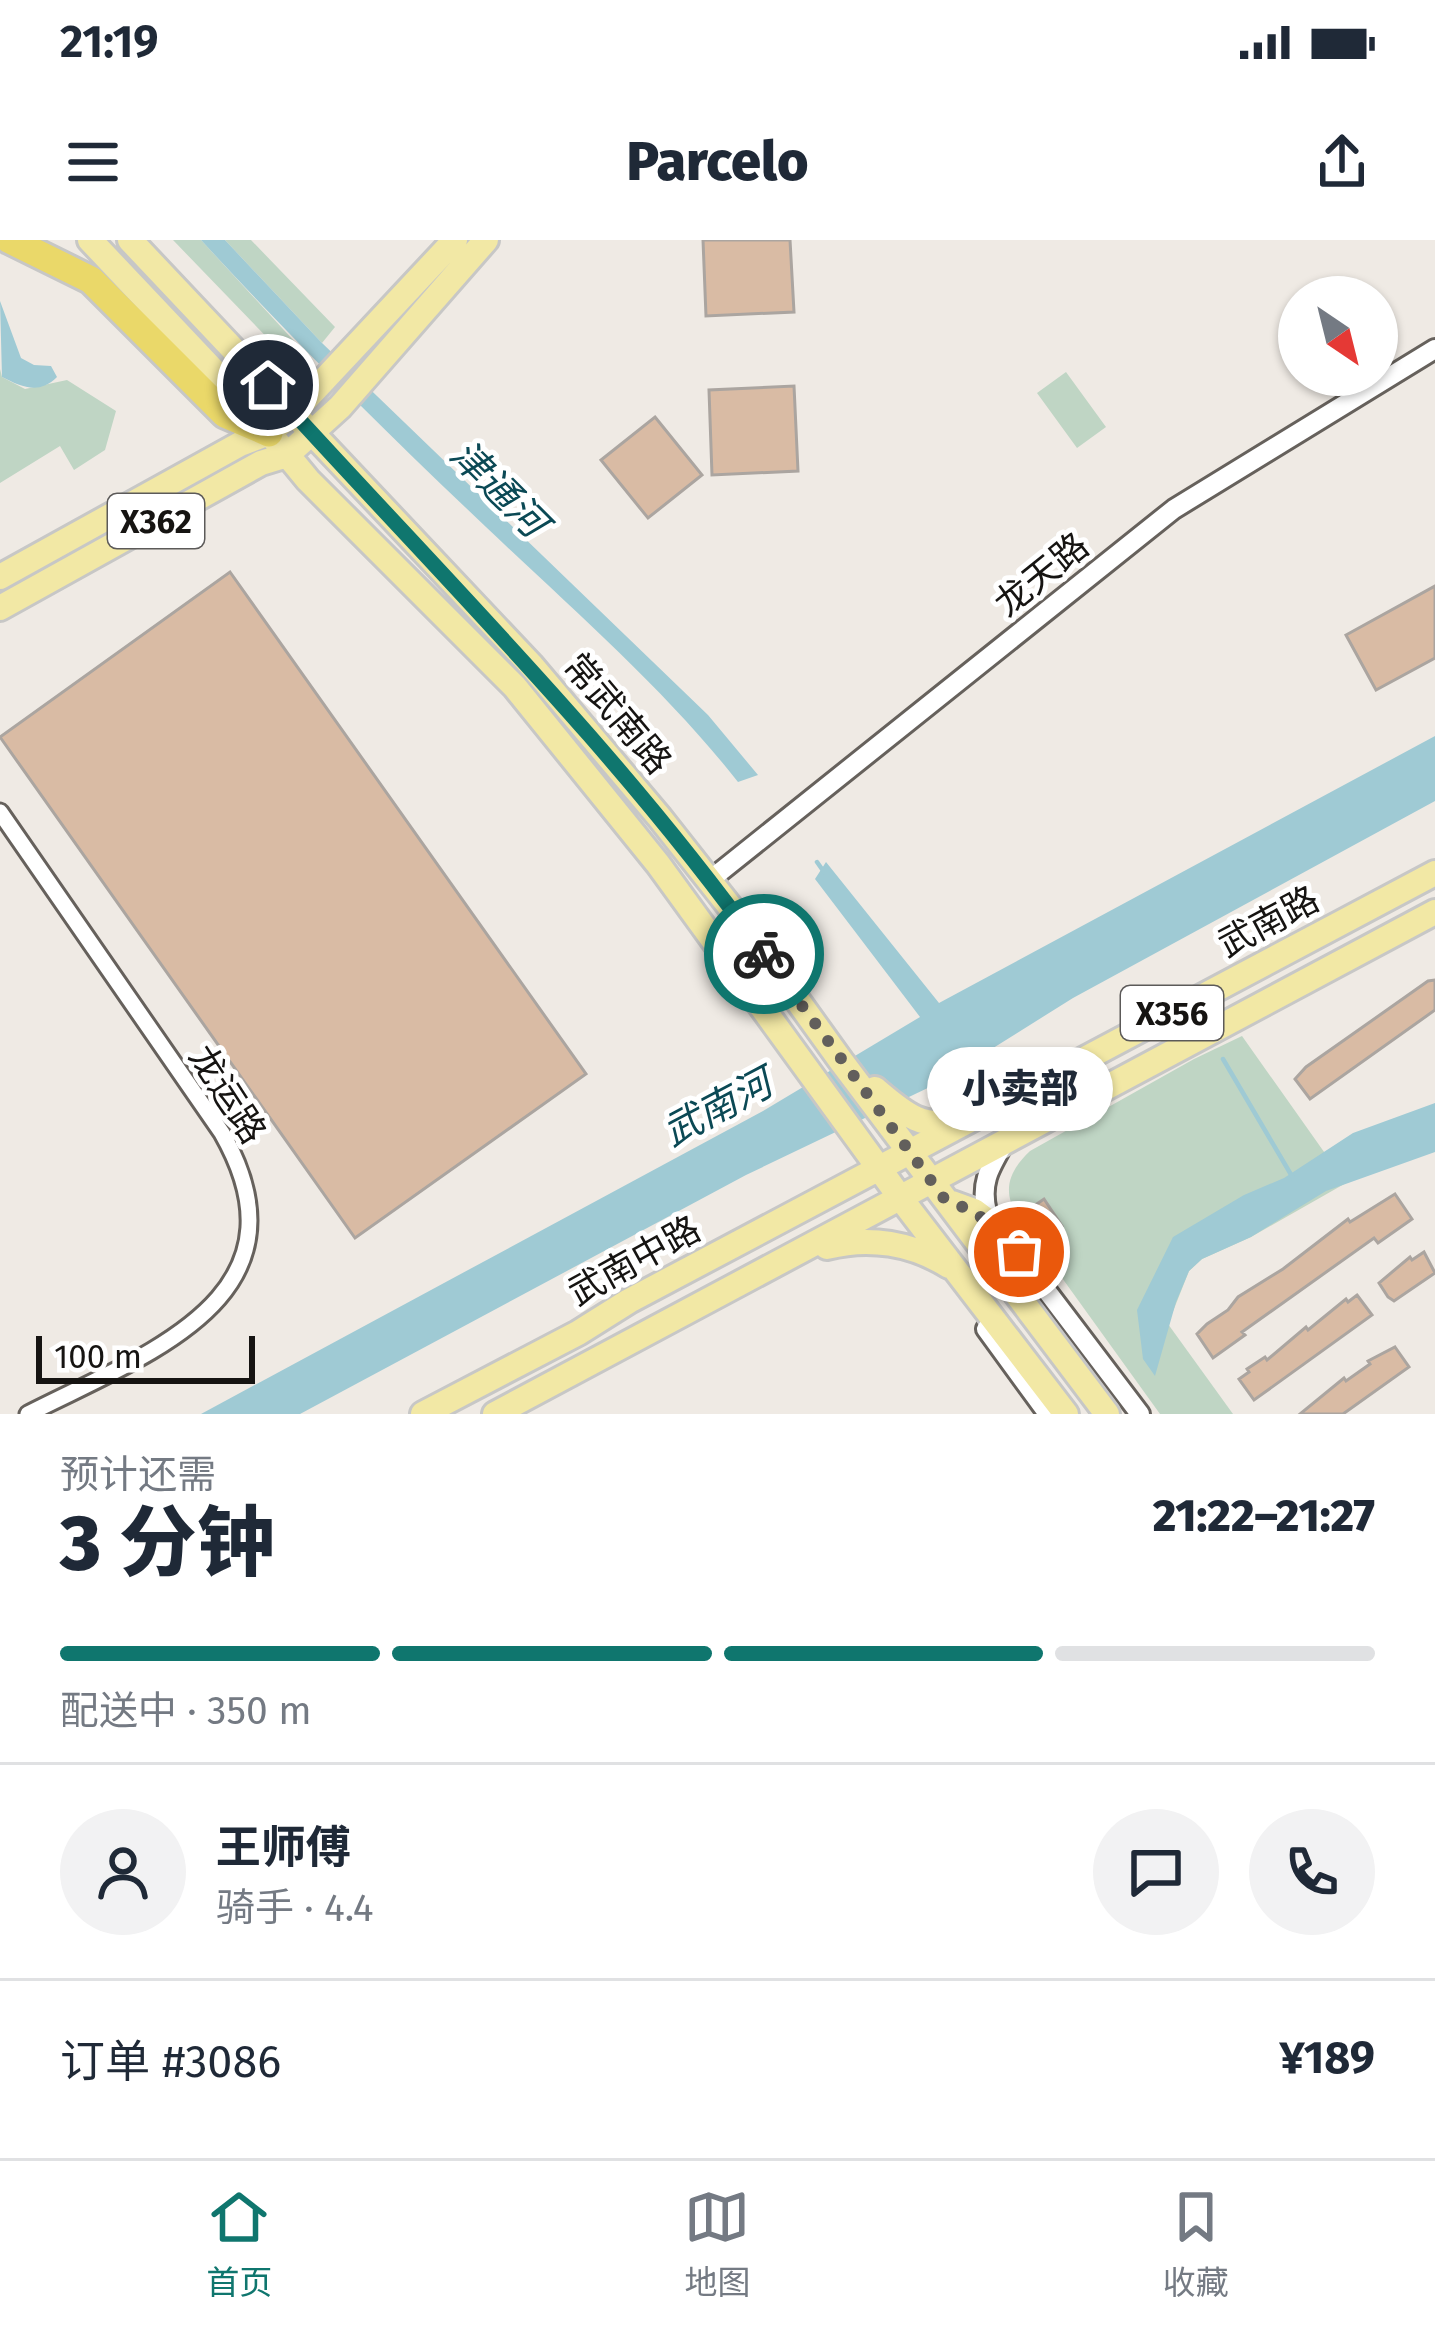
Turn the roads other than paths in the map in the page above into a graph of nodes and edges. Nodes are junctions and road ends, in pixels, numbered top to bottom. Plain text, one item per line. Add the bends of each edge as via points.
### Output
1 (10, 240) edge
2 (90, 240) edge
3 (130, 240) edge
4 (455, 240) edge
5 (486, 240) edge
6 (1435, 349) edge
7 (293, 413) junction
8 (312, 435) junction
9 (278, 444) junction
10 (0, 577) edge
11 (0, 608) edge
12 (0, 812) edge
13 (1435, 873) edge
14 (710, 880) junction
15 (1435, 912) edge
16 (1000, 1104) junction
17 (893, 1115) junction
18 (851, 1137) junction
19 (1003, 1144) junction
20 (910, 1153) junction
21 (880, 1168) junction
22 (939, 1192) junction
23 (820, 1200) junction
24 (902, 1200) junction
25 (997, 1228) junction
26 (791, 1257) junction
27 (938, 1259) junction
28 (961, 1274) junction
29 (28, 1414) edge
30 (423, 1414) edge
31 (495, 1414) edge
32 (1048, 1414) edge
33 (1066, 1414) edge
34 (1107, 1414) edge
35 (1140, 1414) edge

1 - 9 highway via 91,280 225,414
2 - 9 main road, 常武南路
3 - 7 main road
4 - 7 main road, X362
5 - 8 main road, X362
6 - 14 street, 龙天路 via 1174,509
7 - 8 main road, 常武南路
7 - 9 main road, X362
8 - 9 main road, X362
8 - 14 main road, 常武南路 via 531,665
9 - 10 main road, X362 via 240,444
9 - 11 main road, X362 via 261,463
9 - 18 main road, 常武南路 via 514,687 658,864
12 - 29 street, 龙运路 via 222,1133 239,1164 250,1221 245,1254 199,1320
13 - 16 main road, 武南路 / X356
14 - 17 main road, 常武南路 via 841,1061
15 - 19 main road, 武南路 / X356
16 - 17 main road via 944,1125
16 - 20 main road, 武南路 / X356
17 - 20 main road
18 - 21 main road
18 - 23 main road via 841,1182
19 - 22 main road, 武南路 / X356
19 - 25 street via 982,1191
20 - 21 main road, 武南路 / X356
20 - 22 main road
21 - 23 main road, 武南中路 / X356
21 - 24 main road
22 - 24 main road, 武南路 / X356
22 - 25 main road
22 - 34 main road
23 - 30 main road, 武南中路 / X356
24 - 26 main road, 武南中路 / X356
24 - 27 street
24 - 28 main road
25 - 35 street
26 - 27 main road via 879,1241
26 - 31 main road, 武南中路 / X356
27 - 28 main road
27 - 32 street
28 - 33 main road

